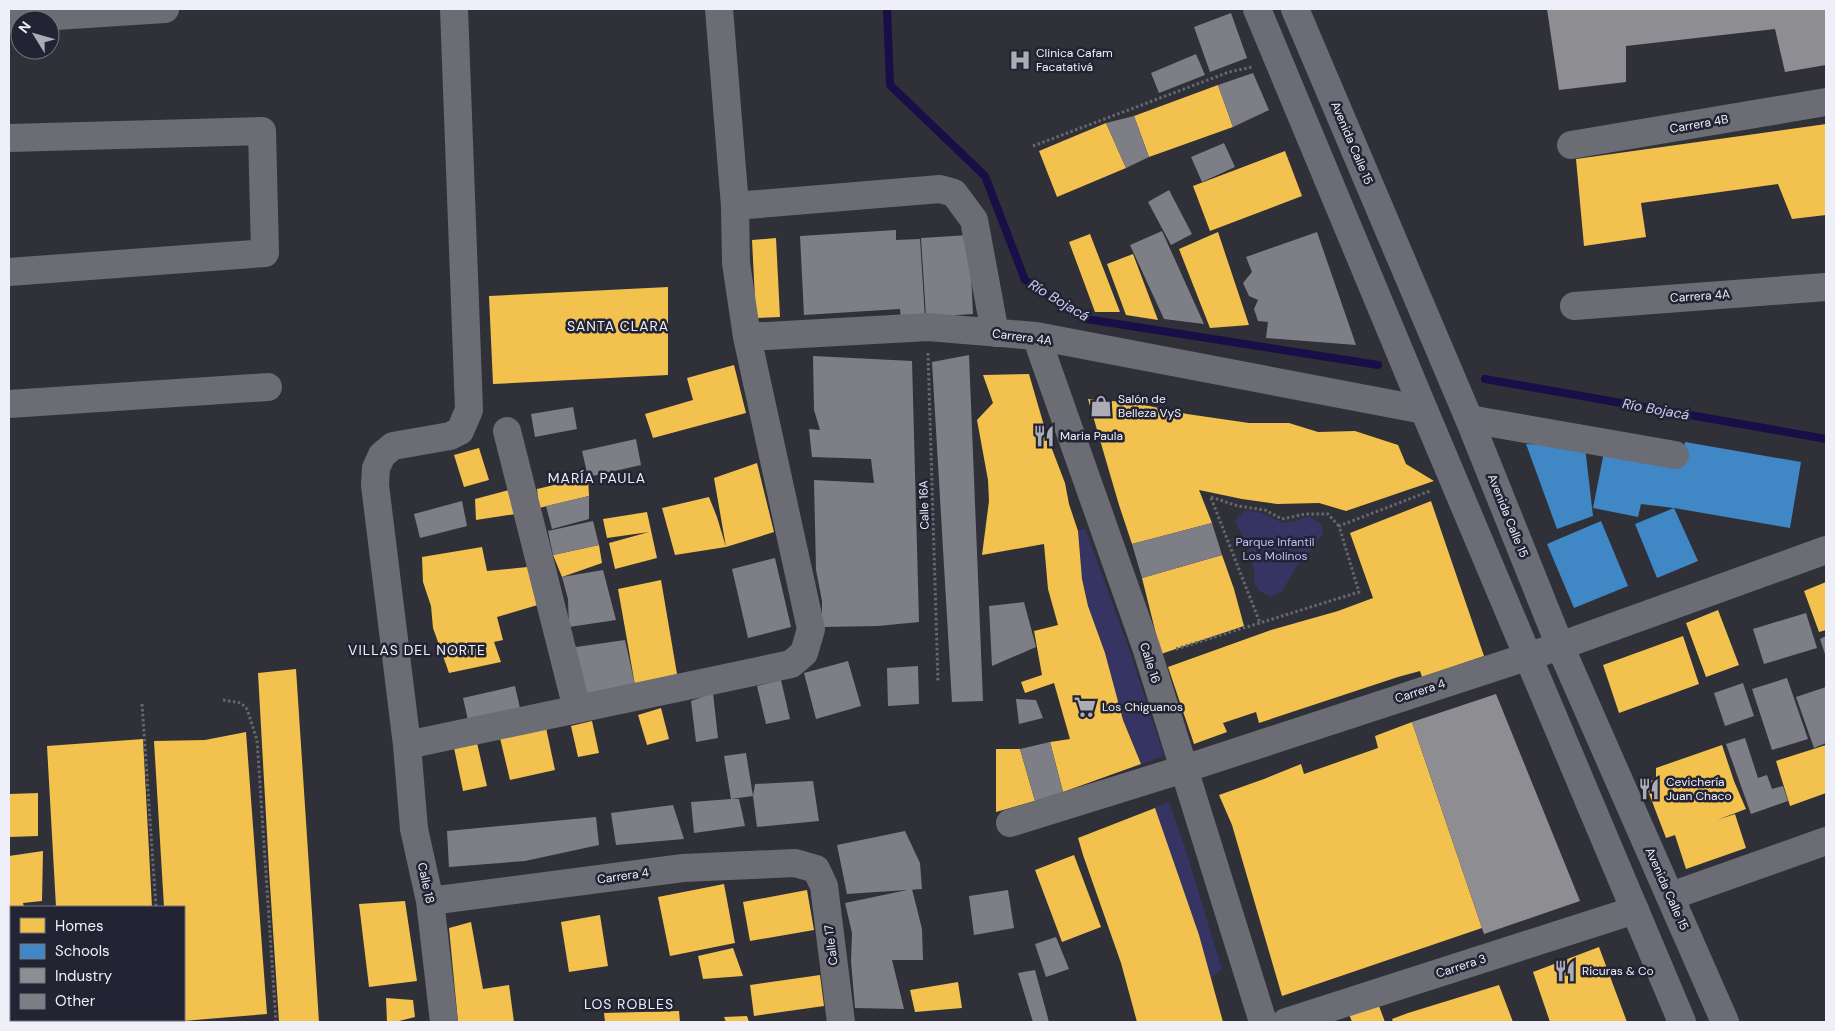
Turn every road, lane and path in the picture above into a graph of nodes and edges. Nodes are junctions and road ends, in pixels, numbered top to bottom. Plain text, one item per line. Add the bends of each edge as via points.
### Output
1 (165, 9) edge
2 (454, 9) edge
3 (719, 9) edge
4 (1257, 9) edge
5 (1295, 9) edge
6 (9, 19) edge
7 (1279, 60) junction
8 (1826, 102) edge
9 (9, 138) edge
10 (1571, 145) dead end
11 (1033, 146) dead end
12 (735, 206) junction
13 (9, 272) edge
14 (1826, 287) edge
15 (1574, 306) dead end
16 (928, 327) junction
17 (995, 333) junction
18 (1036, 336) junction
19 (747, 337) junction
20 (268, 386) dead end
21 (1420, 400) junction
22 (9, 404) edge
23 (1465, 408) junction
24 (507, 431) dead end
25 (1675, 455) dead end
26 (1454, 482) junction
27 (1339, 526) junction
28 (1826, 550) edge
29 (1260, 623) junction
30 (1560, 646) junction
31 (1528, 656) junction
32 (1149, 658) junction
33 (938, 682) dead end
34 (223, 700) dead end
35 (142, 704) dead end
36 (577, 709) junction
37 (407, 745) junction
38 (1184, 769) junction
39 (1010, 823) dead end
40 (1826, 841) edge
41 (816, 869) joint
42 (1671, 896) junction
43 (430, 902) junction
44 (156, 906) edge
45 (1635, 910) junction
46 (276, 1022) edge
47 (444, 1022) edge
48 (841, 1022) edge
49 (1263, 1022) edge
50 (1286, 1022) edge
51 (1682, 1022) edge
52 (1725, 1022) edge

1 - 6 street
2 - 37 street, Calle 18 via 469,410 460,431 450,436 394,446 382,455 376,468 375,485
3 - 12 street
4 - 7 main road
5 - 23 main road, Avenida Calle 15
7 - 11 path via 1229,72
7 - 21 main road
8 - 10 street, Carrera 4B
9 - 13 street via 262,131 264,253
12 - 17 street via 940,189 954,193 974,220
12 - 19 street via 736,263
14 - 15 street, Carrera 4A
16 - 17 street, Carrera 4A
16 - 19 street, Carrera 4A
16 - 33 path, Calle 16A
17 - 18 street, Carrera 4A
18 - 21 street, Carrera 4A
18 - 32 street, Calle 16
19 - 36 street via 811,629 804,653 791,664
20 - 22 street
21 - 26 main road
23 - 25 street
23 - 30 main road, Avenida Calle 15
24 - 36 street
26 - 27 path
26 - 31 main road
27 - 29 path via 1359,592
27 - 29 path via 1328,514 1282,519 1265,510 1210,497
28 - 30 street, Carrera 4
29 - 32 path
30 - 31 street, Carrera 4
30 - 42 main road, Avenida Calle 15
31 - 38 street, Carrera 4
31 - 45 main road
32 - 38 street, Calle 16
34 - 46 path via 241,703 247,709 257,740
35 - 44 path
36 - 37 street
37 - 43 street, Calle 18 via 414,829
38 - 39 street, Carrera 4
38 - 49 street, Calle 16
40 - 42 street
41 - 43 street, Carrera 4 via 795,863 683,868
41 - 48 street, Calle 17 via 824,886
42 - 52 main road, Avenida Calle 15
43 - 47 street, Calle 18
45 - 50 street, Carrera 3
45 - 51 main road

